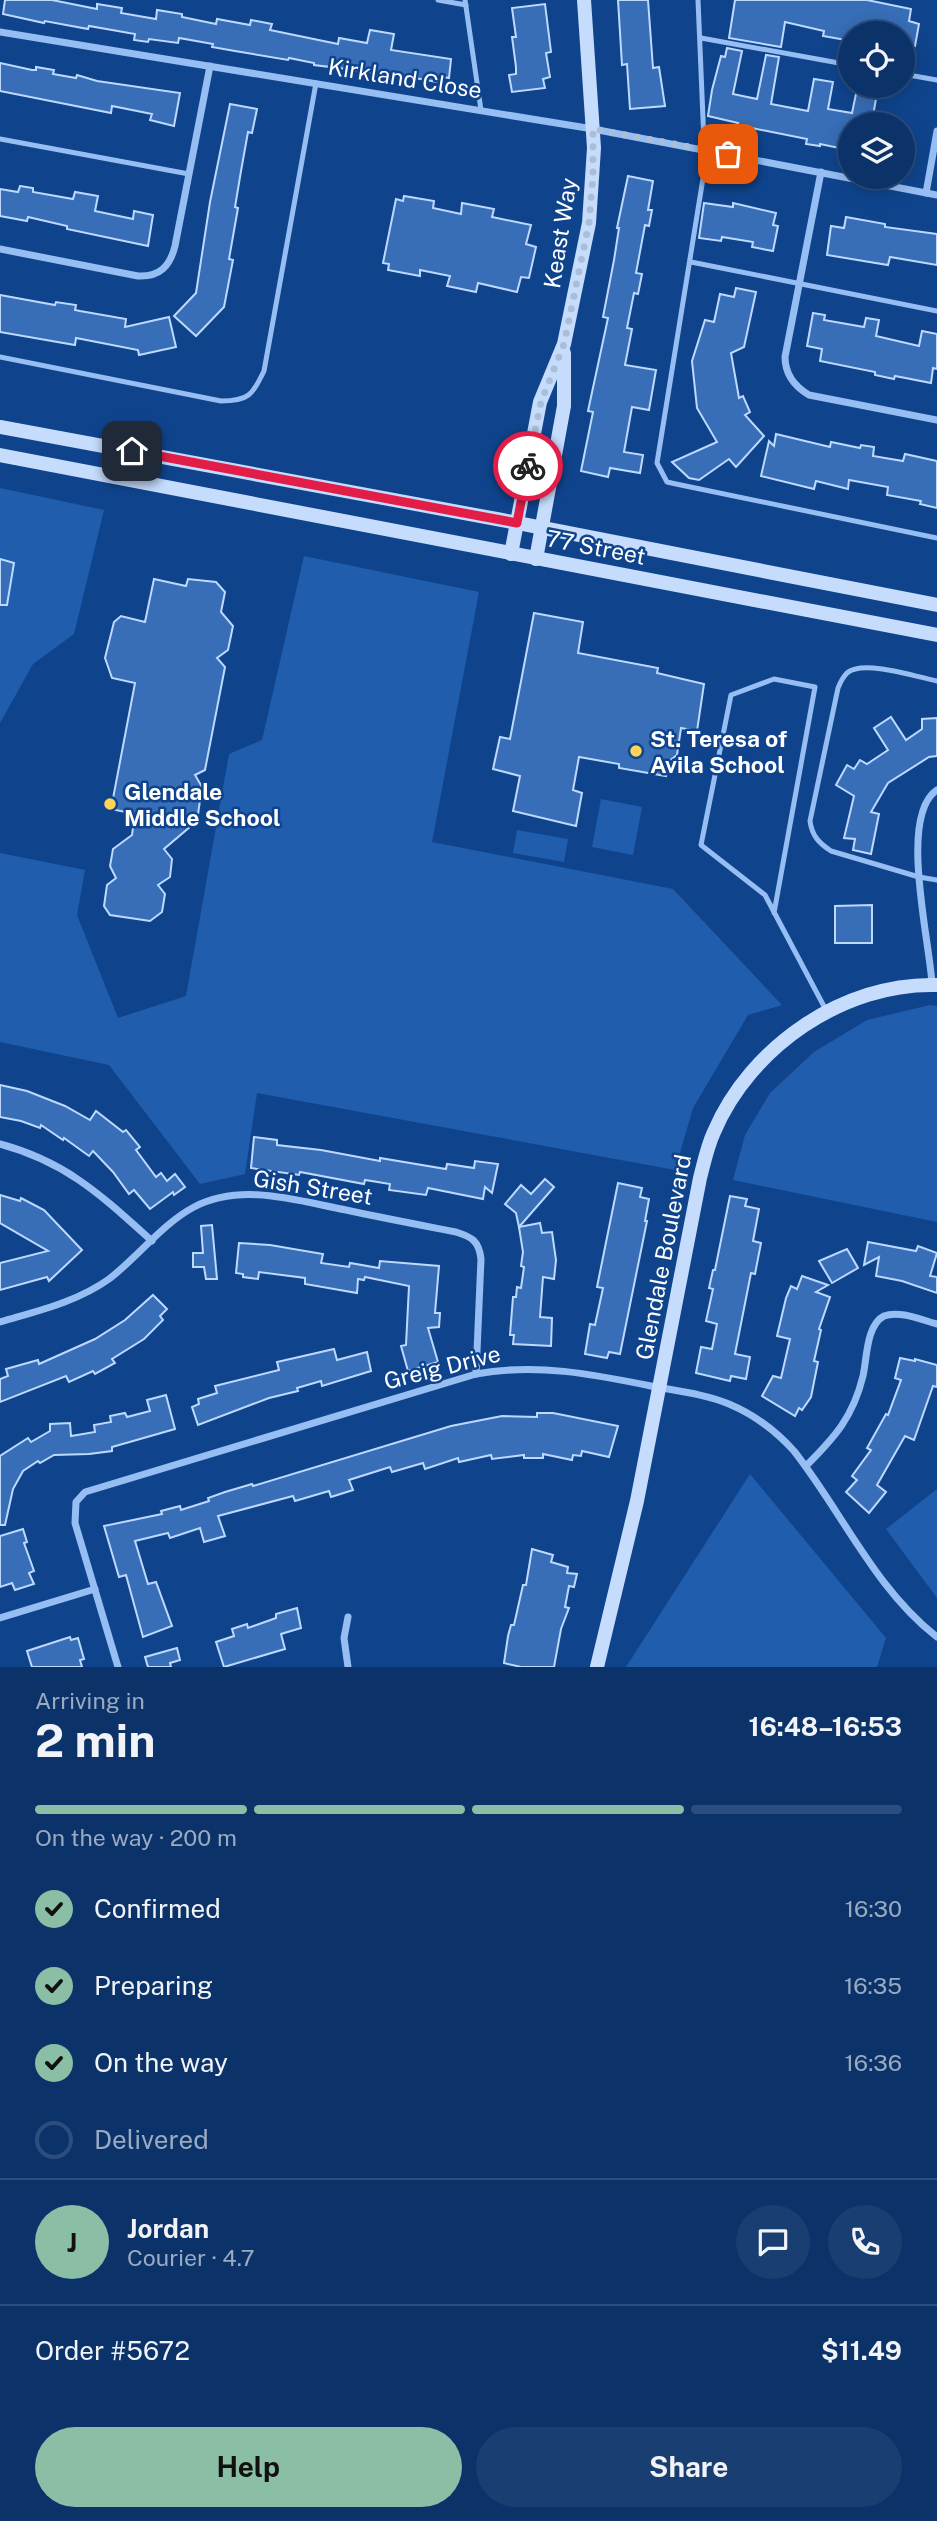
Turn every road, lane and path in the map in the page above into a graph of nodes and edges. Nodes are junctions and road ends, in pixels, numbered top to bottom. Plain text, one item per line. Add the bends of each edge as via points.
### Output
1 (438, 0) edge
2 (584, 0) edge
3 (698, 0) edge
4 (466, 2) edge
5 (0, 32) edge
6 (701, 38) junction
7 (838, 63) edge
8 (210, 66) junction
9 (915, 76) edge
10 (937, 80) edge
11 (316, 83) junction
12 (481, 110) junction
13 (593, 129) junction
14 (937, 131) edge
15 (0, 139) edge
16 (705, 150) junction
17 (821, 172) junction
18 (189, 174) junction
19 (926, 193) junction
20 (937, 195) edge
21 (0, 249) edge
22 (691, 262) junction
23 (799, 285) junction
24 (937, 311) edge
25 (564, 344) junction
26 (0, 356) edge
27 (937, 420) edge
28 (0, 427) edge
29 (0, 455) edge
30 (517, 523) junction
31 (541, 527) junction
32 (937, 538) edge
33 (511, 554) junction
34 (536, 559) junction
35 (937, 605) edge
36 (937, 635) edge
37 (937, 681) edge
38 (937, 790) edge
39 (919, 877) junction
40 (937, 880) edge
41 (775, 913) junction
42 (934, 985) edge
43 (827, 1012) junction
44 (0, 1144) edge
45 (152, 1241) junction
46 (0, 1322) edge
47 (937, 1324) edge
48 (476, 1374) junction
49 (660, 1387) junction
50 (806, 1466) junction
51 (95, 1589) junction
52 (348, 1617) dead end
53 (0, 1618) edge
54 (937, 1637) edge
55 (118, 1667) edge
56 (348, 1667) edge
57 (597, 1667) edge

1 - 4 lane
2 - 13 main road, Keast Way
3 - 6 lane
4 - 12 lane
5 - 8 street, Kirkland Close
6 - 7 lane
6 - 16 lane
8 - 11 street, Kirkland Close
8 - 18 street
9 - 10 lane
11 - 12 street, Kirkland Close
11 - 26 lane via 264,371 253,393 239,401 221,401
12 - 13 street, Kirkland Close
13 - 16 street, Kirkland Close
13 - 25 main road, Keast Way via 590,214
14 - 19 street
15 - 18 lane
16 - 17 street, Kirkland Close
16 - 22 lane
17 - 19 street, Kirkland Close
17 - 23 street
18 - 21 street via 173,254 157,274 138,276
19 - 20 street, Kirkland Close
22 - 23 lane
22 - 32 lane via 657,463 667,482
23 - 24 lane
23 - 27 street via 785,367 801,390
25 - 30 main road, Keast Way via 541,402
25 - 31 main road, Keast Way via 564,406
28 - 30 main road, 77 Street
29 - 33 main road, 77 Street
30 - 31 main road, 77 Street
30 - 33 main road, Keast Way
31 - 34 main road, Keast Way
31 - 35 main road, 77 Street
33 - 34 main road, 77 Street
34 - 36 main road, 77 Street
37 - 39 lane via 870,667 847,673 838,688 810,821 819,843 831,851
38 - 39 street via 925,803 921,818
39 - 40 lane
39 - 42 street
41 - 41 lane via 765,895 701,845 731,695 774,679 816,687
41 - 43 lane
42 - 43 main road, Glendale Boulevard via 881,991
43 - 49 main road, Glendale Boulevard via 759,1064 714,1131 700,1178
44 - 45 street via 56,1164 78,1178
45 - 46 street, Gish Street via 92,1289
45 - 48 street, Gish Street via 195,1206 240,1195 281,1198 466,1235 478,1243 481,1259
47 - 50 street via 892,1314 877,1321 846,1420
48 - 49 street, Greig Drive via 520,1368 557,1370
48 - 51 street, Greig Drive via 85,1492 74,1513
49 - 50 street, Greig Drive via 706,1397 747,1413 780,1436
49 - 57 main road, Glendale Boulevard via 627,1551
50 - 54 street, Greig Drive via 891,1592
51 - 53 street
51 - 55 street, Greig Drive
52 - 56 street via 344,1637

